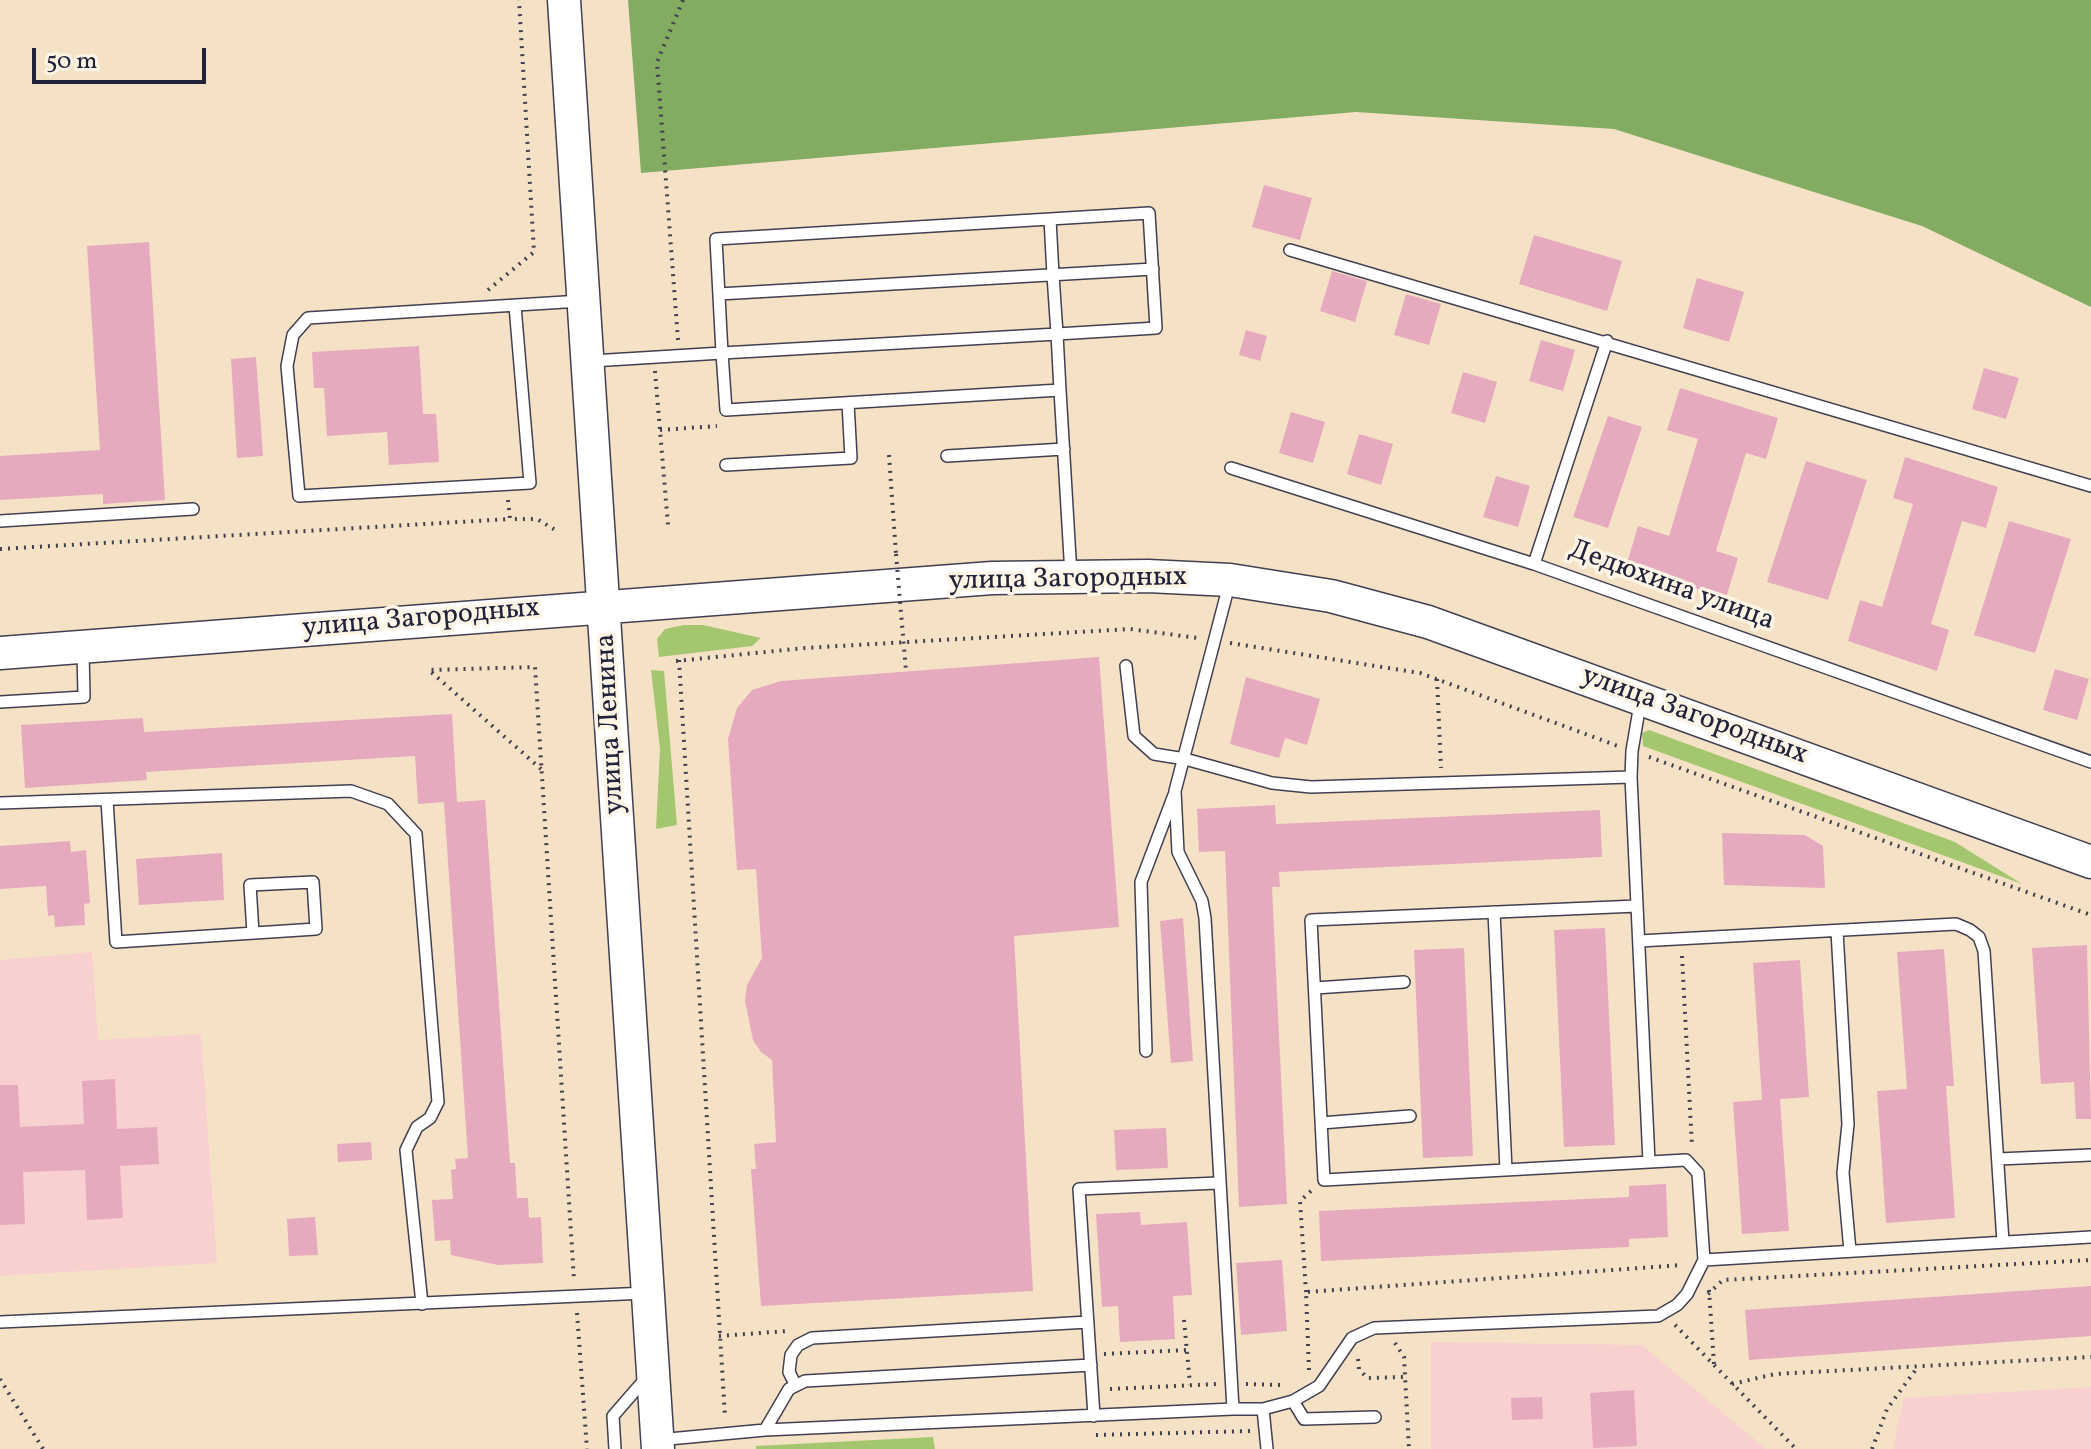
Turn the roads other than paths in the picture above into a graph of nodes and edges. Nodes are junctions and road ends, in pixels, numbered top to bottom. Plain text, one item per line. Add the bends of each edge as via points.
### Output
1 (564, 0) edge
2 (1050, 219) junction
3 (1290, 250) dead end
4 (1153, 269) junction
5 (1053, 275) junction
6 (719, 294) junction
7 (582, 301) junction
8 (515, 306) junction
9 (1057, 334) junction
10 (1607, 341) junction
11 (722, 353) junction
12 (587, 361) junction
13 (1060, 390) junction
14 (848, 403) junction
15 (1064, 449) junction
16 (947, 456) dead end
17 (726, 465) dead end
18 (1231, 468) dead end
19 (2091, 486) edge
20 (193, 509) dead end
21 (0, 521) edge
22 (1534, 564) junction
23 (1071, 576) junction
24 (1230, 580) junction
25 (605, 606) junction
26 (83, 647) junction
27 (0, 653) edge
28 (1126, 666) dead end
29 (1642, 697) junction
30 (0, 702) edge
31 (1185, 759) junction
32 (2091, 762) edge
33 (1631, 777) junction
34 (1175, 791) junction
35 (107, 800) junction
36 (0, 803) edge
37 (2091, 862) edge
38 (1637, 906) junction
39 (1494, 912) junction
40 (1837, 931) junction
41 (253, 933) junction
42 (1639, 941) junction
43 (1404, 982) dead end
44 (1315, 988) junction
45 (1146, 1051) dead end
46 (1410, 1116) dead end
47 (1321, 1123) junction
48 (2091, 1155) edge
49 (1998, 1159) junction
50 (1649, 1162) junction
51 (1506, 1170) junction
52 (1218, 1183) junction
53 (2091, 1237) edge
54 (2003, 1242) junction
55 (1850, 1251) junction
56 (1704, 1260) junction
57 (646, 1293) junction
58 (422, 1304) junction
59 (0, 1322) edge
60 (1088, 1322) junction
61 (1090, 1360) junction
62 (652, 1371) junction
63 (795, 1384) junction
64 (1293, 1401) junction
65 (1233, 1409) junction
66 (1263, 1409) junction
67 (1094, 1416) junction
68 (1375, 1417) dead end
69 (765, 1430) junction
70 (658, 1444) edge
71 (615, 1449) edge
72 (1267, 1449) edge

1 - 7 main road, улица Ленина
2 - 4 lane via 1149,213
2 - 5 lane
2 - 6 lane via 716,239
3 - 10 lane
4 - 5 lane
4 - 9 lane via 1156,328
5 - 6 lane
5 - 9 lane
6 - 11 lane
7 - 8 lane
7 - 12 main road, улица Ленина
8 - 8 lane via 530,483 299,496 287,366 293,335 308,318
9 - 11 lane
9 - 13 lane
10 - 19 lane
10 - 22 lane
11 - 12 lane
11 - 14 lane via 726,410
12 - 25 main road, улица Ленина
13 - 14 lane
13 - 15 lane
14 - 17 lane via 851,458
15 - 16 lane
15 - 23 lane
18 - 22 lane, Дедюхина улица
20 - 21 lane
22 - 32 lane, Дедюхина улица
23 - 24 main road, улица Загородных
23 - 25 main road, улица Загородных
24 - 29 main road, улица Загородных via 1403,614
24 - 31 lane
25 - 26 main road, улица Загородных
25 - 57 main road, улица Ленина
26 - 27 main road, улица Загородных
26 - 30 lane via 84,697
28 - 31 lane via 1134,736 1154,754
29 - 33 lane
29 - 37 main road, улица Загородных
31 - 33 lane via 1272,783 1311,787
31 - 34 lane
33 - 38 lane
34 - 45 lane via 1141,882
34 - 52 lane via 1178,852 1205,918
35 - 36 lane
35 - 41 lane via 116,942
35 - 58 lane via 351,791 388,804 416,834 438,1102 406,1150
38 - 39 lane
38 - 42 lane
39 - 44 lane via 1311,920
39 - 51 lane
40 - 42 lane
40 - 49 lane via 1956,924 1979,937
40 - 55 lane
41 - 41 lane via 316,929 313,882 250,885
42 - 50 lane
43 - 44 lane
44 - 47 lane
46 - 47 lane
47 - 51 lane via 1324,1180
48 - 49 lane
49 - 54 lane
50 - 51 lane
50 - 56 lane via 1686,1160 1698,1173
52 - 60 lane via 1079,1189
52 - 65 lane
53 - 54 lane
54 - 55 lane
55 - 56 lane
56 - 64 lane via 1687,1294 1658,1316 1374,1328 1352,1338 1319,1386
57 - 58 lane
57 - 62 main road, улица Ленина
58 - 59 lane
60 - 61 lane
60 - 63 lane via 812,1338 791,1355 789,1372
61 - 63 lane
61 - 67 lane
62 - 70 main road, улица Ленина
62 - 71 lane via 613,1416
63 - 69 lane
64 - 66 lane
64 - 68 lane via 1304,1419
65 - 66 lane
65 - 67 lane
66 - 72 lane
67 - 69 lane
69 - 70 lane

